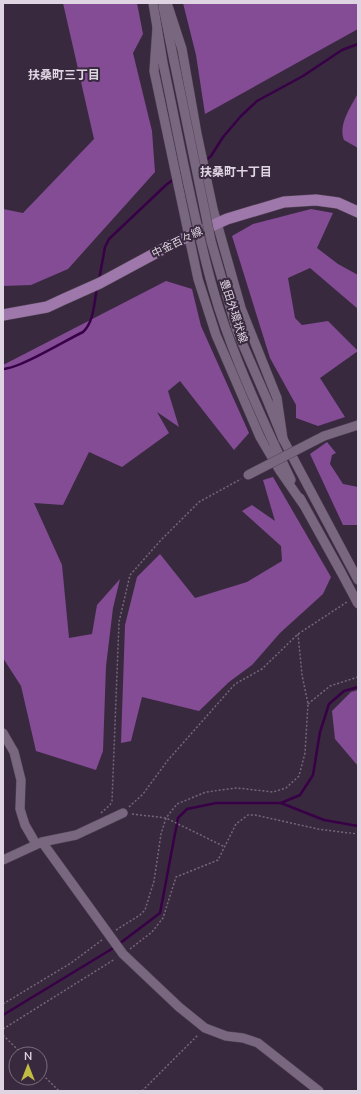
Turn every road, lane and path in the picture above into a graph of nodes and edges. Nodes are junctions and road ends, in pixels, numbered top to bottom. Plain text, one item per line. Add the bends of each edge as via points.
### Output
1 (153, 3) edge
2 (163, 3) edge
3 (167, 3) edge
4 (158, 28) junction
5 (358, 212) edge
6 (218, 222) junction
7 (188, 237) junction
8 (3, 315) edge
9 (358, 425) edge
10 (283, 439) junction
11 (248, 475) joint
12 (303, 504) junction
13 (358, 580) edge
14 (347, 602) dead end
15 (358, 604) edge
16 (298, 634) junction
17 (358, 677) edge
18 (308, 704) junction
19 (3, 733) edge
20 (123, 813) junction
21 (100, 814) dead end
22 (166, 818) junction
23 (358, 834) edge
24 (39, 843) junction
25 (3, 860) edge
26 (111, 937) junction
27 (3, 1004) edge
28 (205, 1028) junction
29 (3, 1035) edge
30 (14, 1046) edge
31 (48, 1080) edge
32 (59, 1091) edge
33 (142, 1091) edge
34 (319, 1091) edge

1 - 4 street, 豊田外環状線
2 - 10 street, 豊田外環状線, bridge via 213,247 237,331
3 - 6 street via 182,49 197,134
4 - 7 street via 154,72
4 - 12 street, 豊田外環状線, bridge via 187,179 213,289 237,359
5 - 6 main road, 中金百々線 via 338,203 316,200 284,202
6 - 7 main road, 中金百々線
6 - 10 street via 241,308 277,398
7 - 8 main road, 中金百々線 via 100,283 47,307
7 - 12 street via 216,335 241,395 260,437
9 - 11 street, bridge via 324,436
10 - 13 street, 豊田外環状線
11 - 21 path via 199,502 130,575 119,622 112,801
12 - 15 street, 豊田外環状線, bridge
14 - 16 path
16 - 18 path
16 - 20 path via 262,669 235,684 168,760 143,794
17 - 18 path via 330,686
18 - 22 path via 305,753 299,776 286,788 273,792 237,788 206,792 177,804
19 - 24 street via 14,752 21,780 20,809 25,825
20 - 22 path
20 - 24 street via 76,835
22 - 23 path via 225,847 236,824 248,815
22 - 26 path via 154,881 145,910
24 - 25 street
24 - 26 street
26 - 27 path
26 - 28 street via 120,951
28 - 33 path
28 - 34 street via 258,1043
29 - 30 path
31 - 32 path

